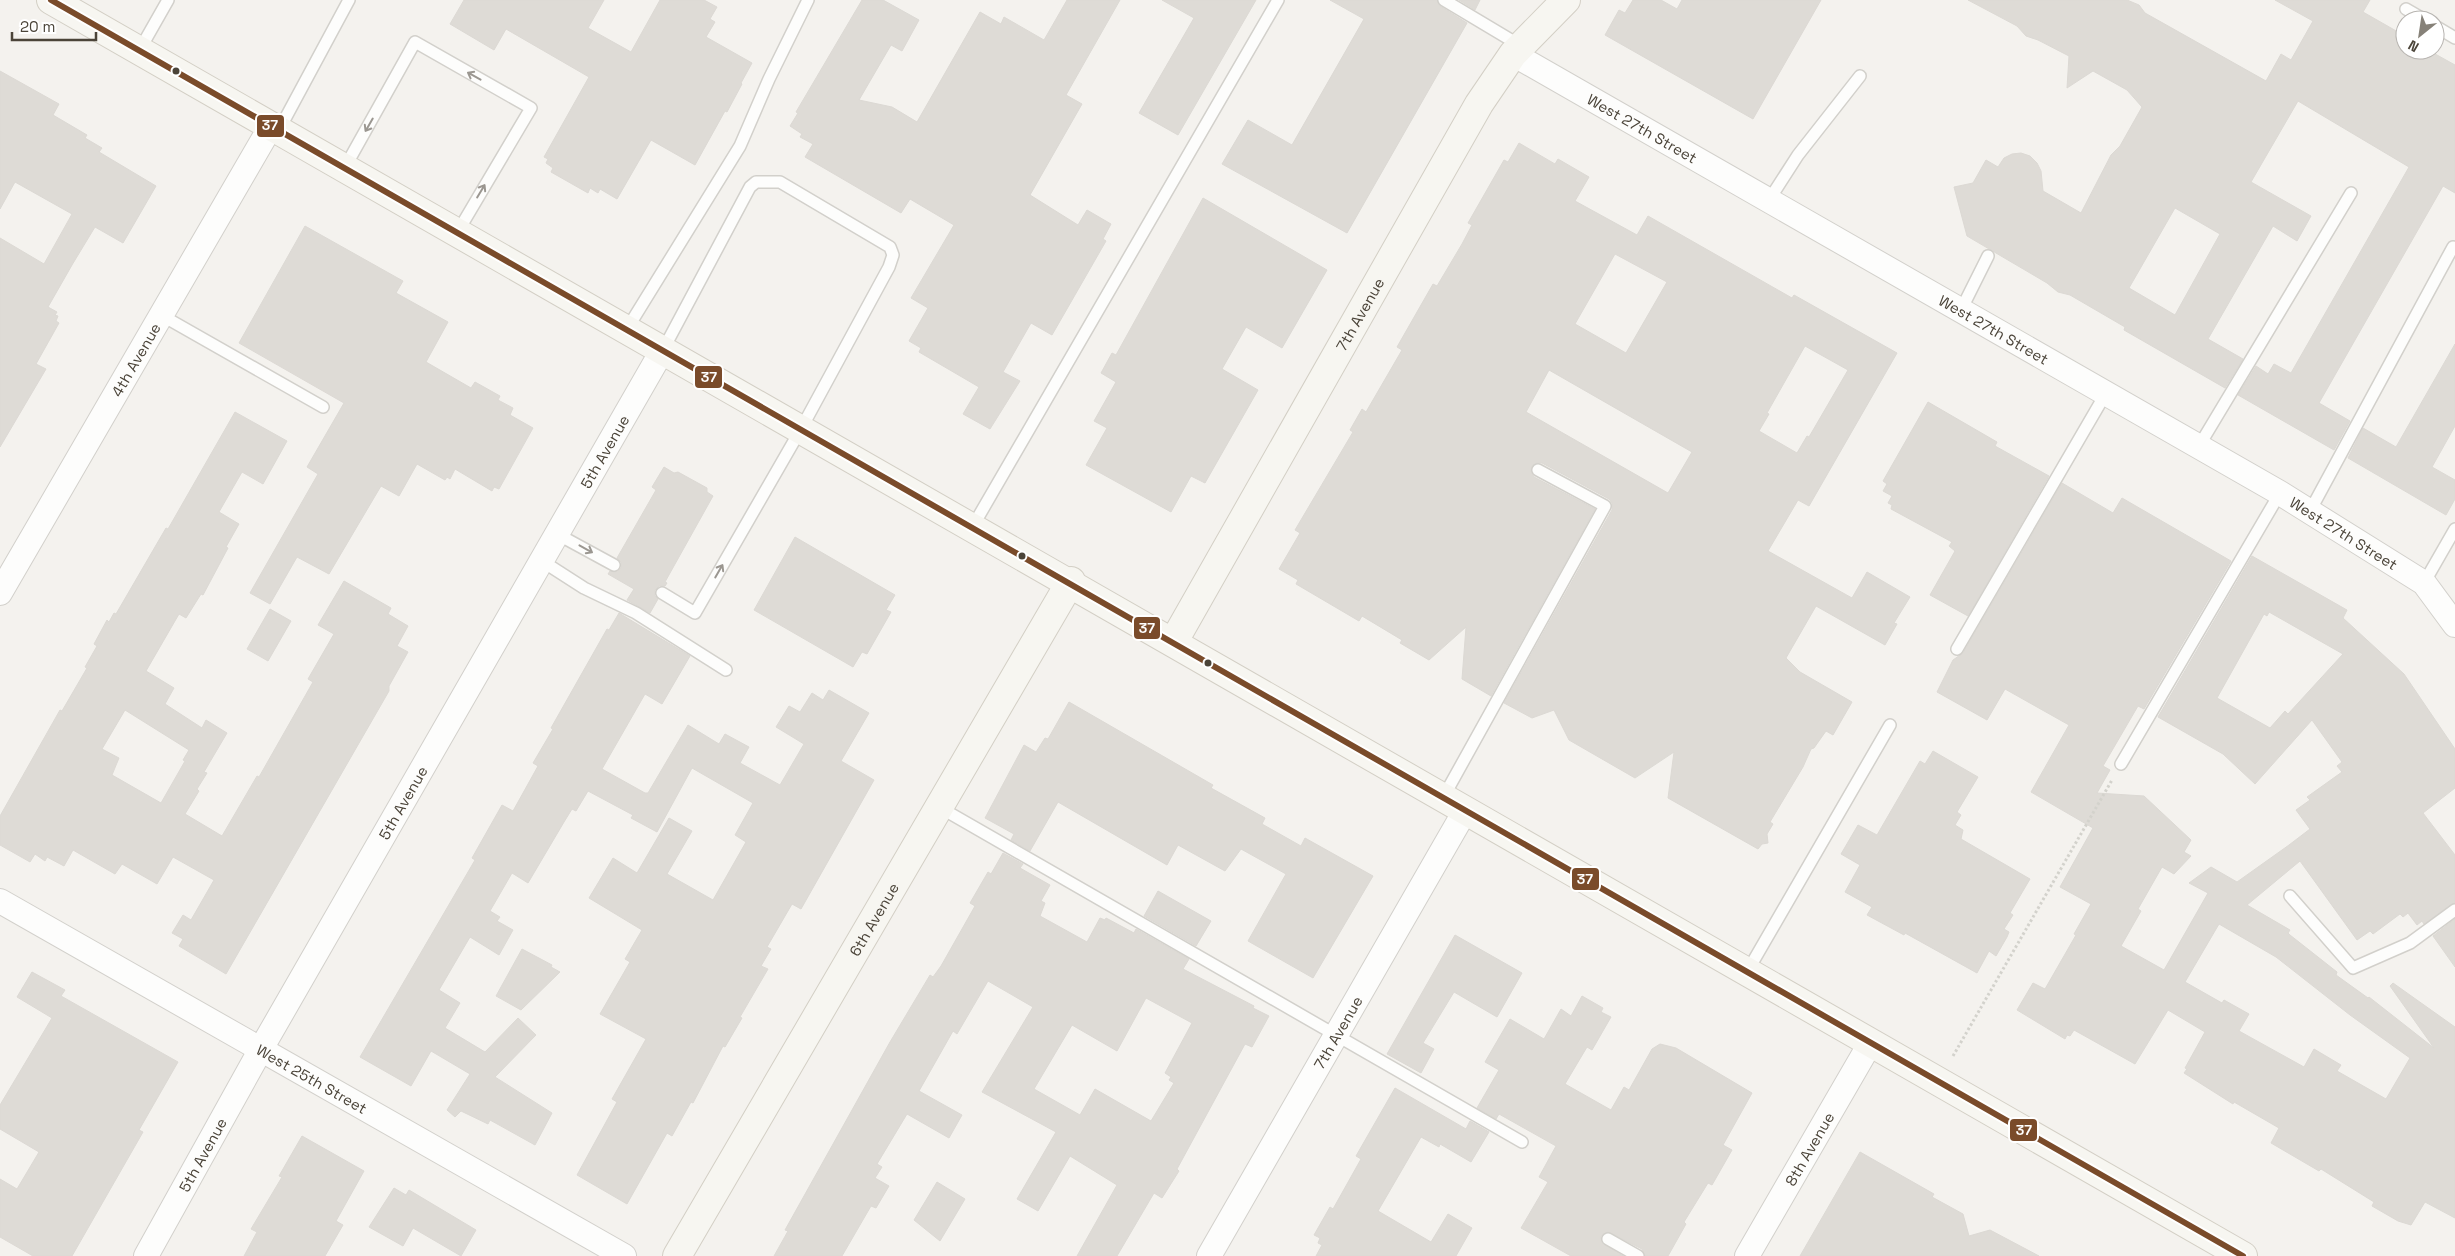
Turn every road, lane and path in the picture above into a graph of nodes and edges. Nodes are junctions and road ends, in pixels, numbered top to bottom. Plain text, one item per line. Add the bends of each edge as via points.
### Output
1 (51, 0) edge
2 (168, 0) edge
3 (349, 0) edge
4 (808, 0) edge
5 (1278, 0) edge
6 (1444, 0) edge
7 (1566, 0) edge
8 (78, 7) edge
9 (1517, 50) junction
10 (139, 51) junction
11 (1860, 76) dead end
12 (275, 129) junction
13 (344, 169) junction
14 (2351, 192) dead end
15 (1769, 200) junction
16 (456, 233) junction
17 (2453, 247) dead end
18 (1988, 256) dead end
19 (1961, 310) junction
20 (161, 315) junction
21 (626, 331) junction
22 (662, 351) junction
23 (2106, 393) junction
24 (323, 406) dead end
25 (801, 429) junction
26 (2199, 446) junction
27 (1538, 470) dead end
28 (2280, 492) junction
29 (2310, 511) junction
30 (973, 526) junction
31 (2455, 529) edge
32 (558, 534) junction
33 (542, 562) junction
34 (614, 565) dead end
35 (1071, 581) junction
36 (2424, 583) junction
37 (0, 593) edge
38 (662, 593) dead end
39 (2455, 625) edge
40 (1174, 641) junction
41 (1957, 649) dead end
42 (726, 670) dead end
43 (1890, 725) dead end
44 (2121, 764) joint
45 (1454, 804) junction
46 (939, 807) junction
47 (2290, 896) dead end
48 (0, 901) edge
49 (2455, 910) edge
50 (1747, 972) junction
51 (1336, 1034) junction
52 (1872, 1042) junction
53 (261, 1049) junction
54 (1938, 1080) junction
55 (1522, 1142) dead end
56 (1608, 1238) dead end
57 (146, 1256) edge
58 (624, 1256) edge
59 (677, 1256) edge
60 (1209, 1256) edge
61 (1638, 1256) edge
62 (1747, 1256) edge
63 (2243, 1256) edge

1 - 8 main road
2 - 10 lane
3 - 12 lane
4 - 21 lane via 740,146
5 - 30 lane
6 - 9 lane
7 - 9 main road, 7th Avenue
8 - 10 main road
9 - 15 street, West 27th Street
9 - 40 main road, 7th Avenue via 1479,104
10 - 12 main road
11 - 15 lane via 1798,155
12 - 13 main road
12 - 20 street, 4th Avenue
13 - 16 main road
16 -> 13 lane via 531,108 523,103 415,42
14 - 26 lane
15 - 19 street, West 27th Street
16 - 21 main road
17 - 29 lane
18 - 19 lane
19 - 23 street, West 27th Street
20 - 24 lane
20 - 37 street, 4th Avenue
21 - 22 main road
22 - 25 main road
22 - 25 lane via 750,187 756,182 780,182 890,248 893,255
22 - 32 street, 5th Avenue
23 - 26 street, West 27th Street
23 - 41 lane
25 - 30 main road
38 -> 25 lane via 695,613
26 - 28 street, West 27th Street
27 - 45 lane via 1605,506
28 - 29 street, West 27th Street
28 - 44 lane
29 - 36 street, West 27th Street
30 - 35 main road
31 - 36 lane
32 - 33 street, 5th Avenue
32 -> 34 lane
33 - 42 lane via 584,588 636,613
33 - 53 street, 5th Avenue
35 - 40 main road
35 - 46 main road, 6th Avenue
36 - 39 street, West 27th Street
40 - 45 main road
43 - 50 lane
44 - 54 path
45 - 50 main road
45 - 51 street, 7th Avenue
46 - 51 lane
46 - 59 main road, 6th Avenue
47 - 49 lane via 2353,968 2410,943
48 - 53 street, West 25th Street
50 - 52 main road
51 - 55 lane
51 - 60 street, 7th Avenue
52 - 54 main road
52 - 62 street, 8th Avenue
53 - 57 street, 5th Avenue
53 - 58 street, West 25th Street
54 - 63 main road
56 - 61 lane

